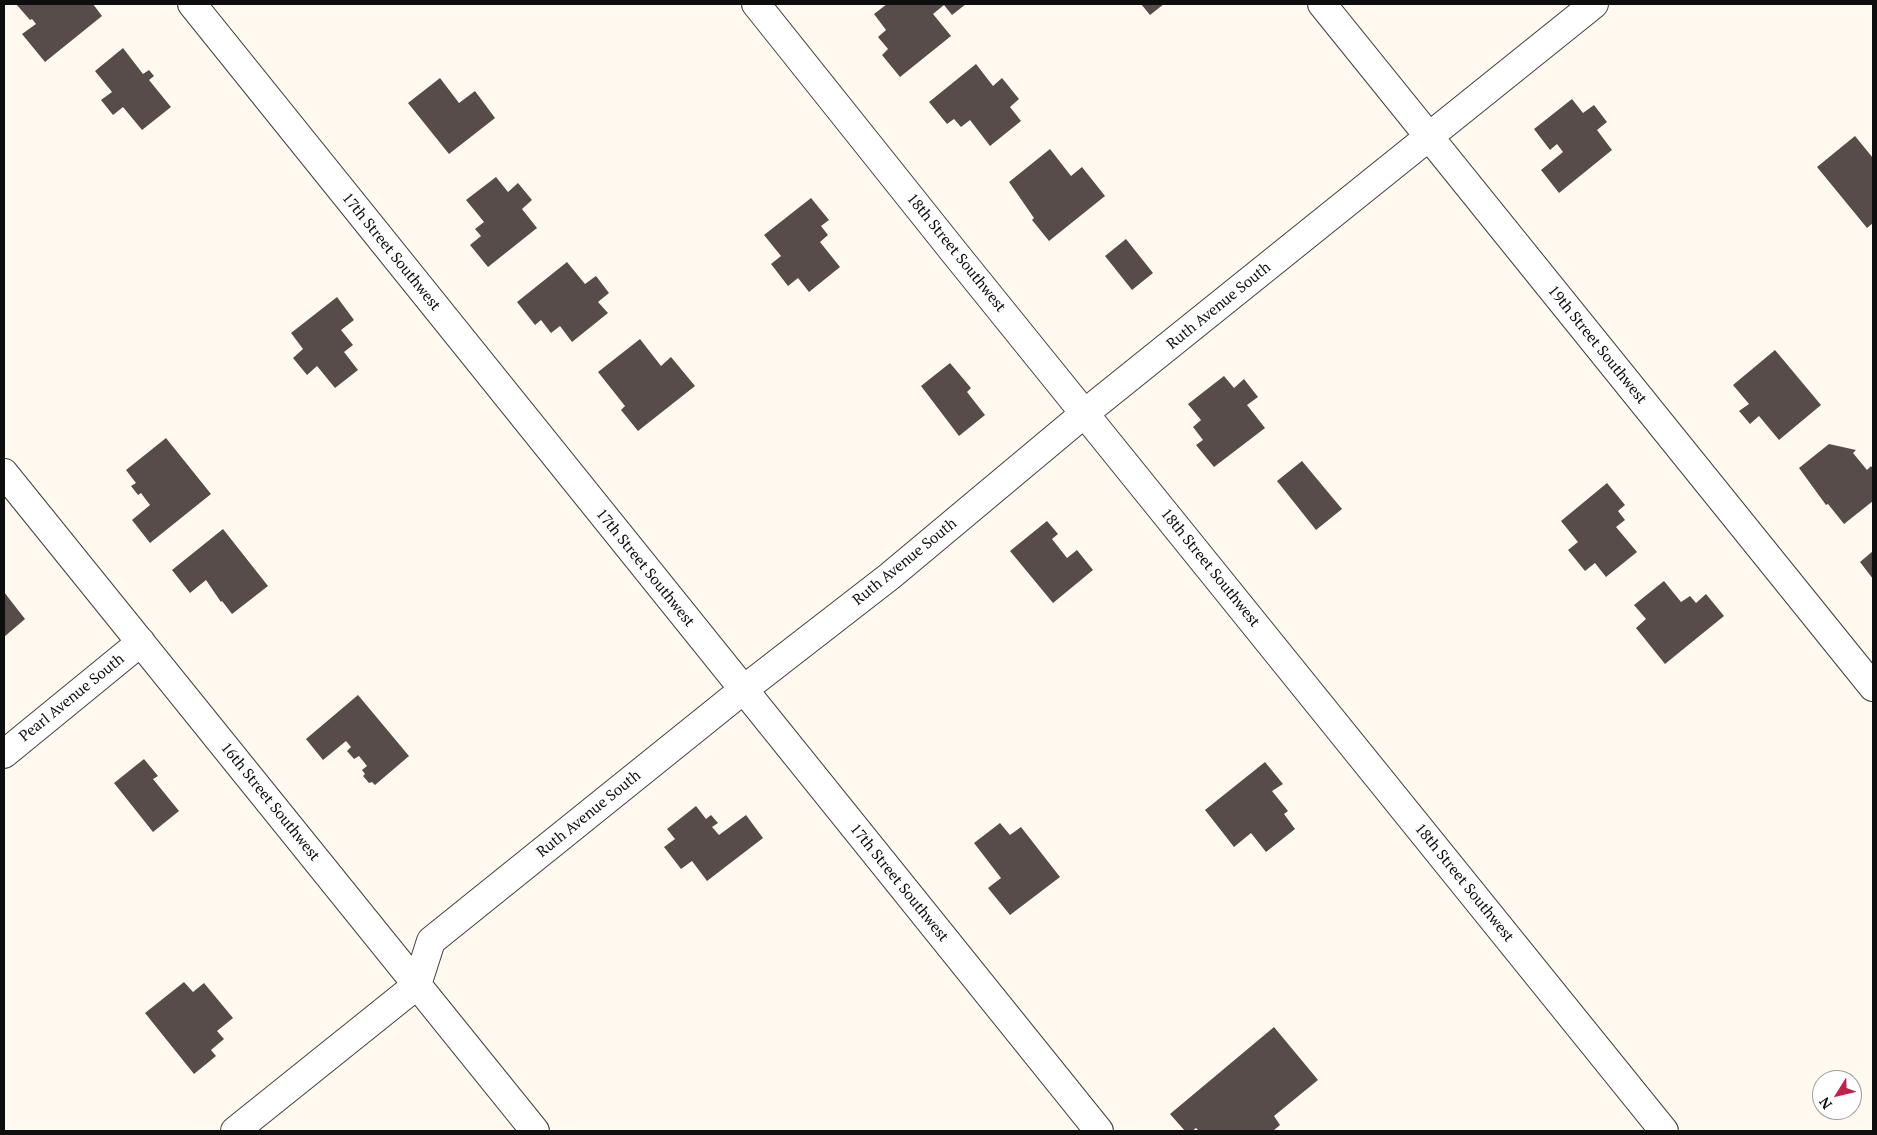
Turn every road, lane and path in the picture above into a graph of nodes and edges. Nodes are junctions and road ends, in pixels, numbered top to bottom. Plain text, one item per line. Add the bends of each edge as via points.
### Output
1 (192, 4) edge
2 (756, 4) edge
3 (1322, 4) edge
4 (1594, 4) edge
5 (1429, 137) junction
6 (1085, 413) junction
7 (4, 474) edge
8 (141, 642) junction
9 (1873, 687) edge
10 (743, 690) junction
11 (4, 754) edge
12 (417, 985) junction
13 (235, 1131) edge
14 (535, 1131) edge
15 (1099, 1131) edge
16 (1664, 1131) edge

1 - 10 street, 17th Street Southwest
2 - 6 street, 18th Street Southwest
3 - 5 street, 19th Street Southwest
4 - 5 street, Ruth Avenue South
5 - 6 street, Ruth Avenue South
5 - 9 street, 19th Street Southwest
6 - 10 street, Ruth Avenue South via 890,576
6 - 16 street, 18th Street Southwest
7 - 8 street, 16th Street Southwest
8 - 11 street, Pearl Avenue South
8 - 12 street, 16th Street Southwest
10 - 12 street, Ruth Avenue South via 431,941
10 - 15 street, 17th Street Southwest
12 - 13 street
12 - 14 street, 16th Street Southwest

